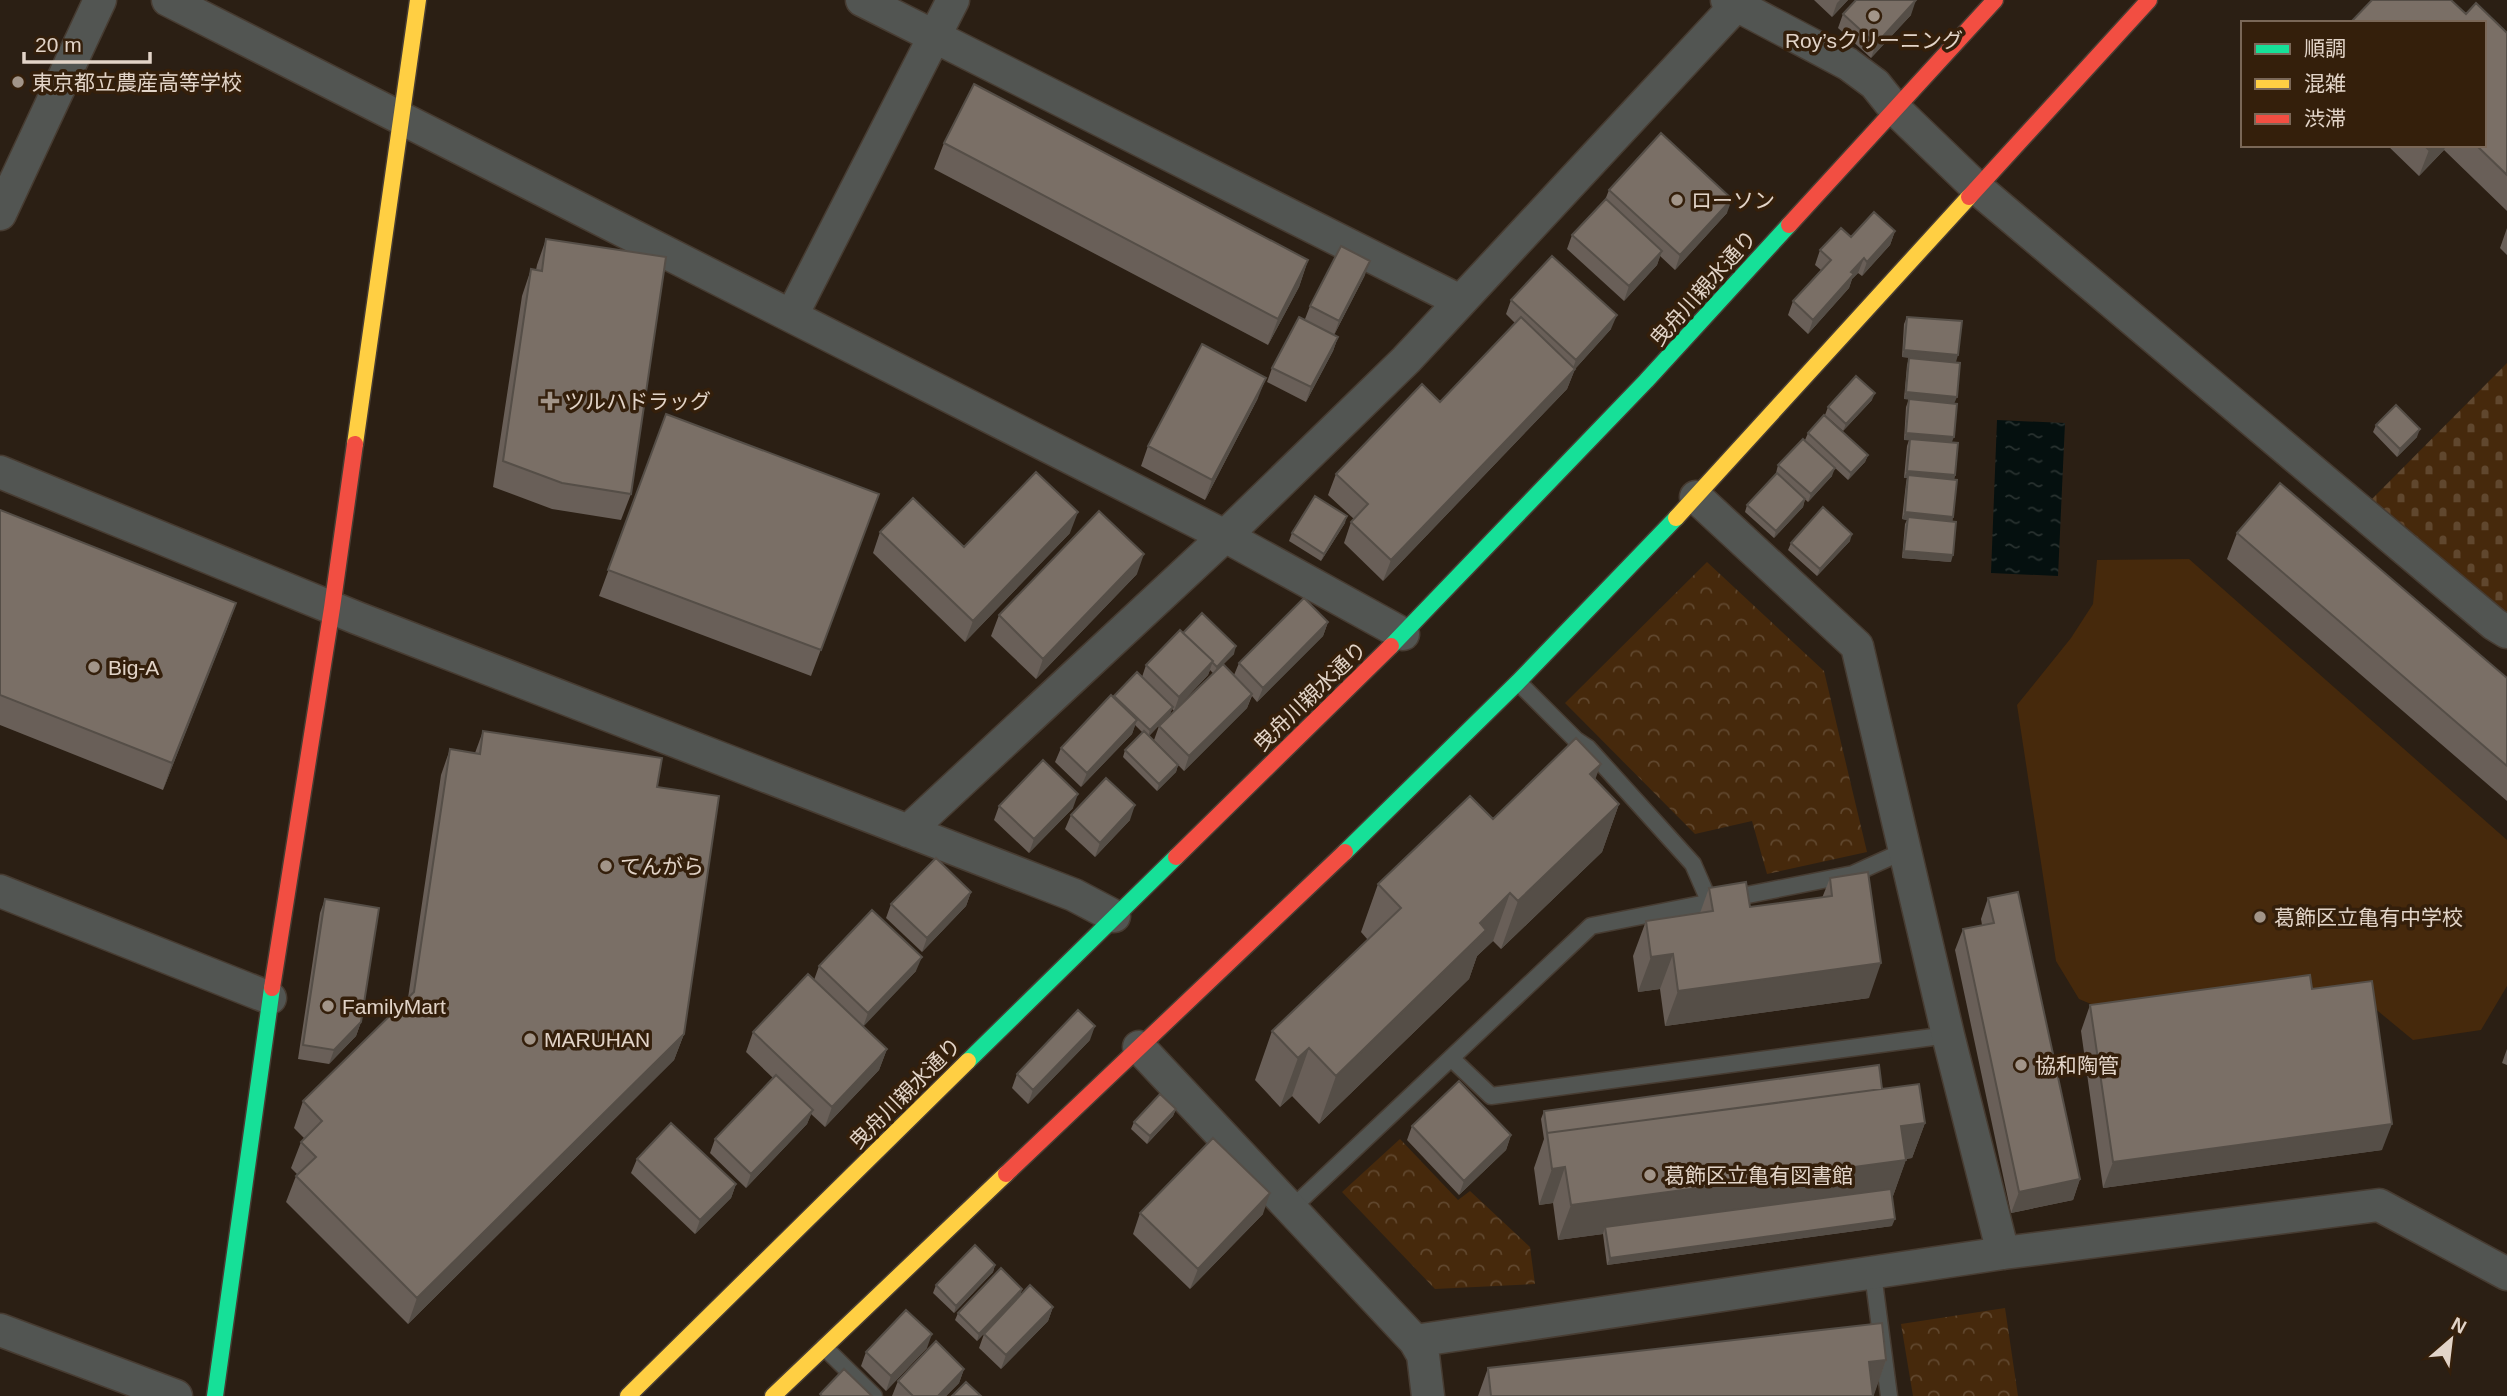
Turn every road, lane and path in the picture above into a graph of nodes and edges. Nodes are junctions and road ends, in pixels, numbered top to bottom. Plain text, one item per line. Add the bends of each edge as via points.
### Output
1 (100, 0) edge
2 (168, 0) edge
3 (418, 0) edge
4 (862, 0) edge
5 (953, 0) edge
6 (1995, 0) edge
7 (2149, 0) edge
8 (1735, 2) edge
9 (934, 37) junction
10 (1895, 109) junction
11 (400, 118) junction
12 (1977, 188) junction
13 (0, 214) edge
14 (1460, 301) junction
15 (792, 314) junction
16 (0, 472) edge
17 (1696, 497) junction
18 (1225, 536) junction
19 (331, 608) junction
20 (2507, 632) edge
21 (1403, 634) junction
22 (1518, 682) junction
23 (908, 831) junction
24 (1906, 850) junction
25 (0, 891) edge
26 (1710, 903) junction
27 (1114, 916) junction
28 (270, 998) junction
29 (1948, 1035) junction
30 (1139, 1047) junction
31 (1451, 1058) junction
32 (1291, 1209) junction
33 (2003, 1253) junction
34 (1873, 1274) junction
35 (2507, 1274) edge
36 (0, 1330) edge
37 (1415, 1341) junction
38 (824, 1348) junction
39 (176, 1396) edge
40 (215, 1396) edge
41 (628, 1396) edge
42 (773, 1396) edge
43 (874, 1396) edge
44 (1428, 1396) edge
45 (1889, 1396) edge

1 - 13 street
2 - 11 street
3 - 11 street
4 - 9 street
5 - 9 street
6 - 10 street, 曳舟川親水通り
7 - 12 street
8 - 10 street via 1848,64 1875,84
8 - 14 street
9 - 14 street
9 - 15 street
10 - 12 street
10 - 21 street, 曳舟川親水通り via 1646,381
11 - 15 street
11 - 19 street
12 - 17 street
12 - 20 street
14 - 18 street via 1406,360
15 - 18 street
16 - 19 street
17 - 22 street
17 - 24 street via 1857,646
18 - 21 street
18 - 23 street
19 - 23 street
19 - 28 street
21 - 27 street, 曳舟川親水通り
22 - 26 lane via 1588,748 1693,864
22 - 30 street
23 - 27 street via 1074,895
24 - 26 lane via 1853,874
24 - 29 street
25 - 28 street
26 - 31 lane via 1591,926
27 - 41 street, 曳舟川親水通り
28 - 40 street
29 - 31 lane via 1491,1096
29 - 33 street
30 - 32 street
30 - 38 street
31 - 32 lane
32 - 37 street
33 - 34 street
33 - 35 street via 2379,1205
34 - 37 street
34 - 45 lane
36 - 39 street
37 - 44 street via 1423,1355
38 - 42 street
38 - 43 lane

